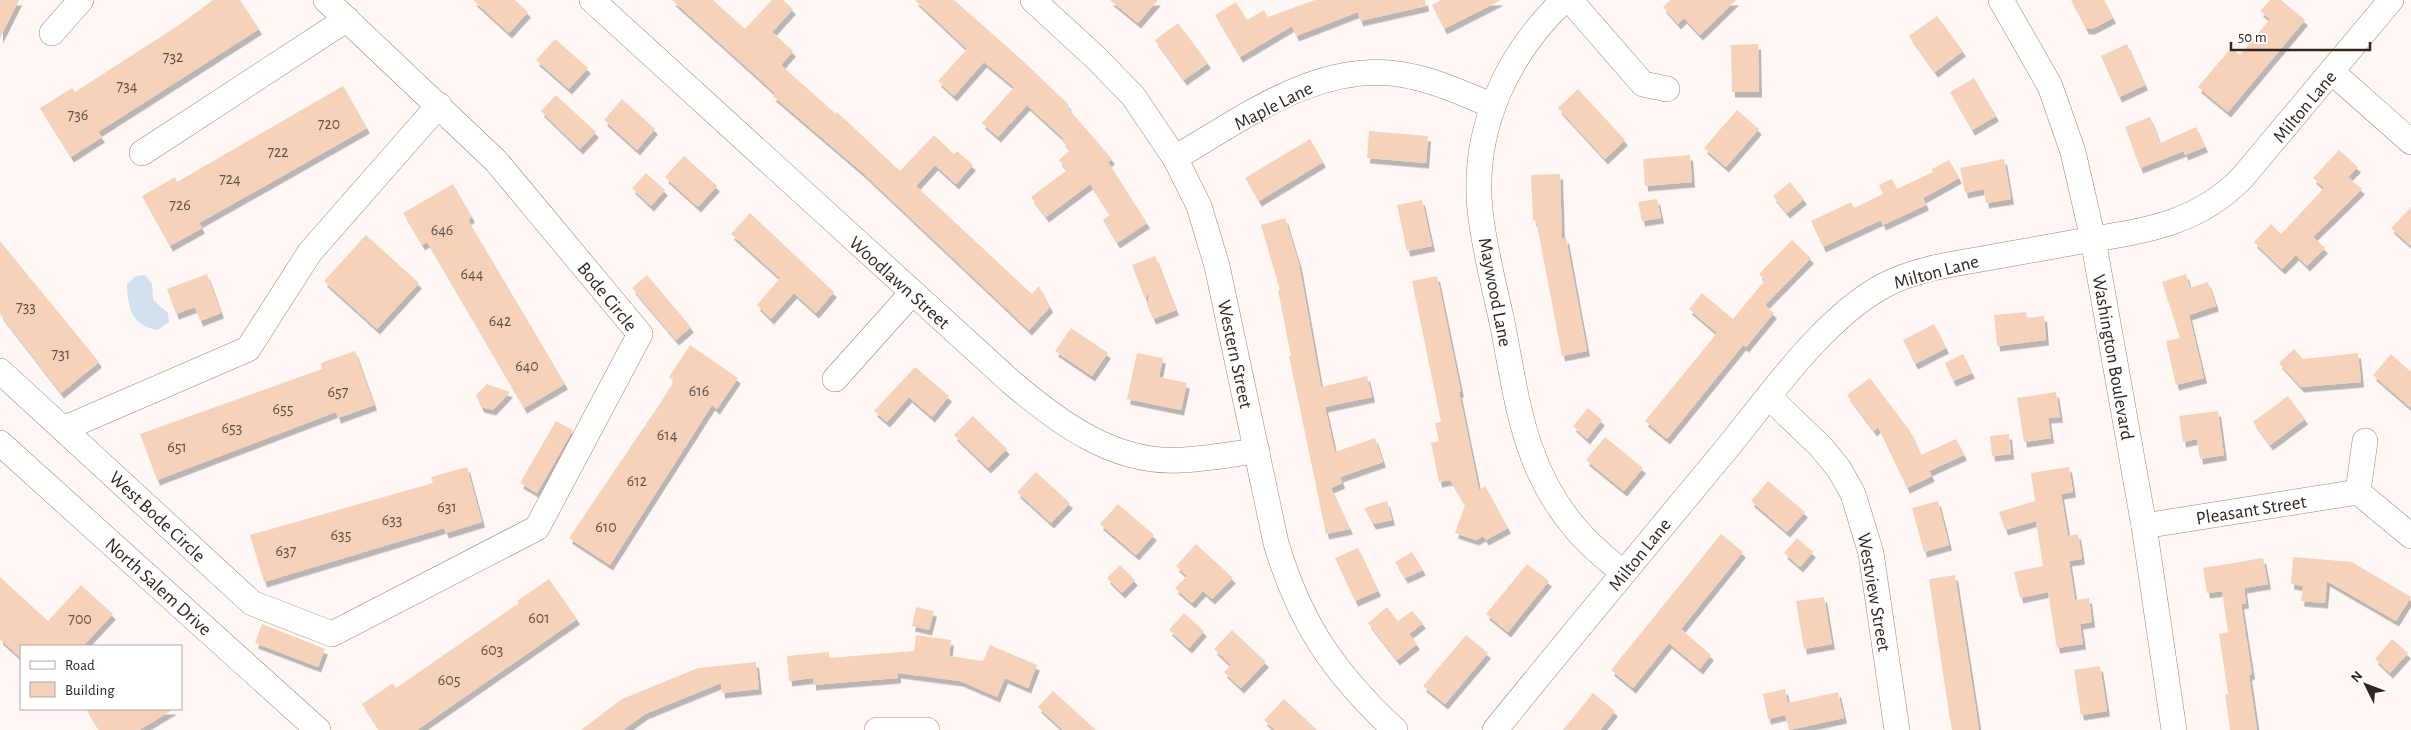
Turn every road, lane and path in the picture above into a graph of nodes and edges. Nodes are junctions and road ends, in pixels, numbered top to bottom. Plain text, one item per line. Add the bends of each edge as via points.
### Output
1 (81, 0) edge
2 (326, 0) edge
3 (592, 0) edge
4 (1033, 0) edge
5 (1564, 0) edge
6 (1570, 0) edge
7 (2001, 0) edge
8 (2391, 0) edge
9 (346, 19) junction
10 (52, 32) dead end
11 (2332, 72) junction
12 (1667, 89) dead end
13 (439, 105) junction
14 (1493, 106) junction
15 (2411, 142) edge
16 (142, 153) dead end
17 (1175, 158) junction
18 (2093, 240) junction
19 (912, 293) junction
20 (0, 372) edge
21 (835, 379) dead end
22 (1769, 396) junction
23 (63, 429) junction
24 (2365, 441) dead end
25 (0, 443) edge
26 (1256, 452) junction
27 (2358, 492) junction
28 (2144, 526) junction
29 (2411, 536) edge
30 (1623, 573) junction
31 (332, 634) joint
32 (318, 730) edge
33 (877, 730) edge
34 (927, 730) edge
35 (1395, 730) edge
36 (1495, 730) edge
37 (1897, 730) edge
38 (2174, 730) edge

1 - 10 street
2 - 9 street, Bode Circle
3 - 19 street, Woodlawn Street
4 - 17 street, Western Street via 1133,96
5 - 14 street, Maywood Lane via 1522,48
6 - 12 street via 1643,84
7 - 18 street, Washington Boulevard via 2050,86 2073,152
8 - 11 street, Milton Lane
9 - 13 street, Bode Circle
9 - 16 street
11 - 15 street
11 - 18 street, Milton Lane via 2260,158 2221,197 2199,211 2155,228
13 - 23 street via 310,252 248,350
13 - 31 street, Bode Circle via 496,161 640,334 536,528
14 - 17 street, Maple Lane via 1414,77 1368,72 1342,75 1294,91
14 - 30 street, Maywood Lane via 1479,163 1480,210 1528,446 1540,477 1564,514 1588,542
17 - 26 street, Western Street via 1199,206 1217,266
18 - 22 street, Milton Lane via 1944,265 1904,276 1883,286 1844,312 1824,331
18 - 28 street, Washington Boulevard
19 - 21 street
19 - 26 street, Woodlawn Street via 1040,407 1092,440 1139,456 1160,459
20 - 23 street, West Bode Circle
22 - 30 street, Milton Lane
22 - 37 street, Westview Street via 1821,447 1853,494 1871,553
23 - 31 street, West Bode Circle via 252,603
24 - 27 street
25 - 32 street, North Salem Drive
26 - 35 street, Western Street via 1285,576 1303,614 1342,676
27 - 28 street, Pleasant Street
27 - 29 street
28 - 38 street, Washington Boulevard
30 - 36 street, Milton Lane
33 - 34 street

